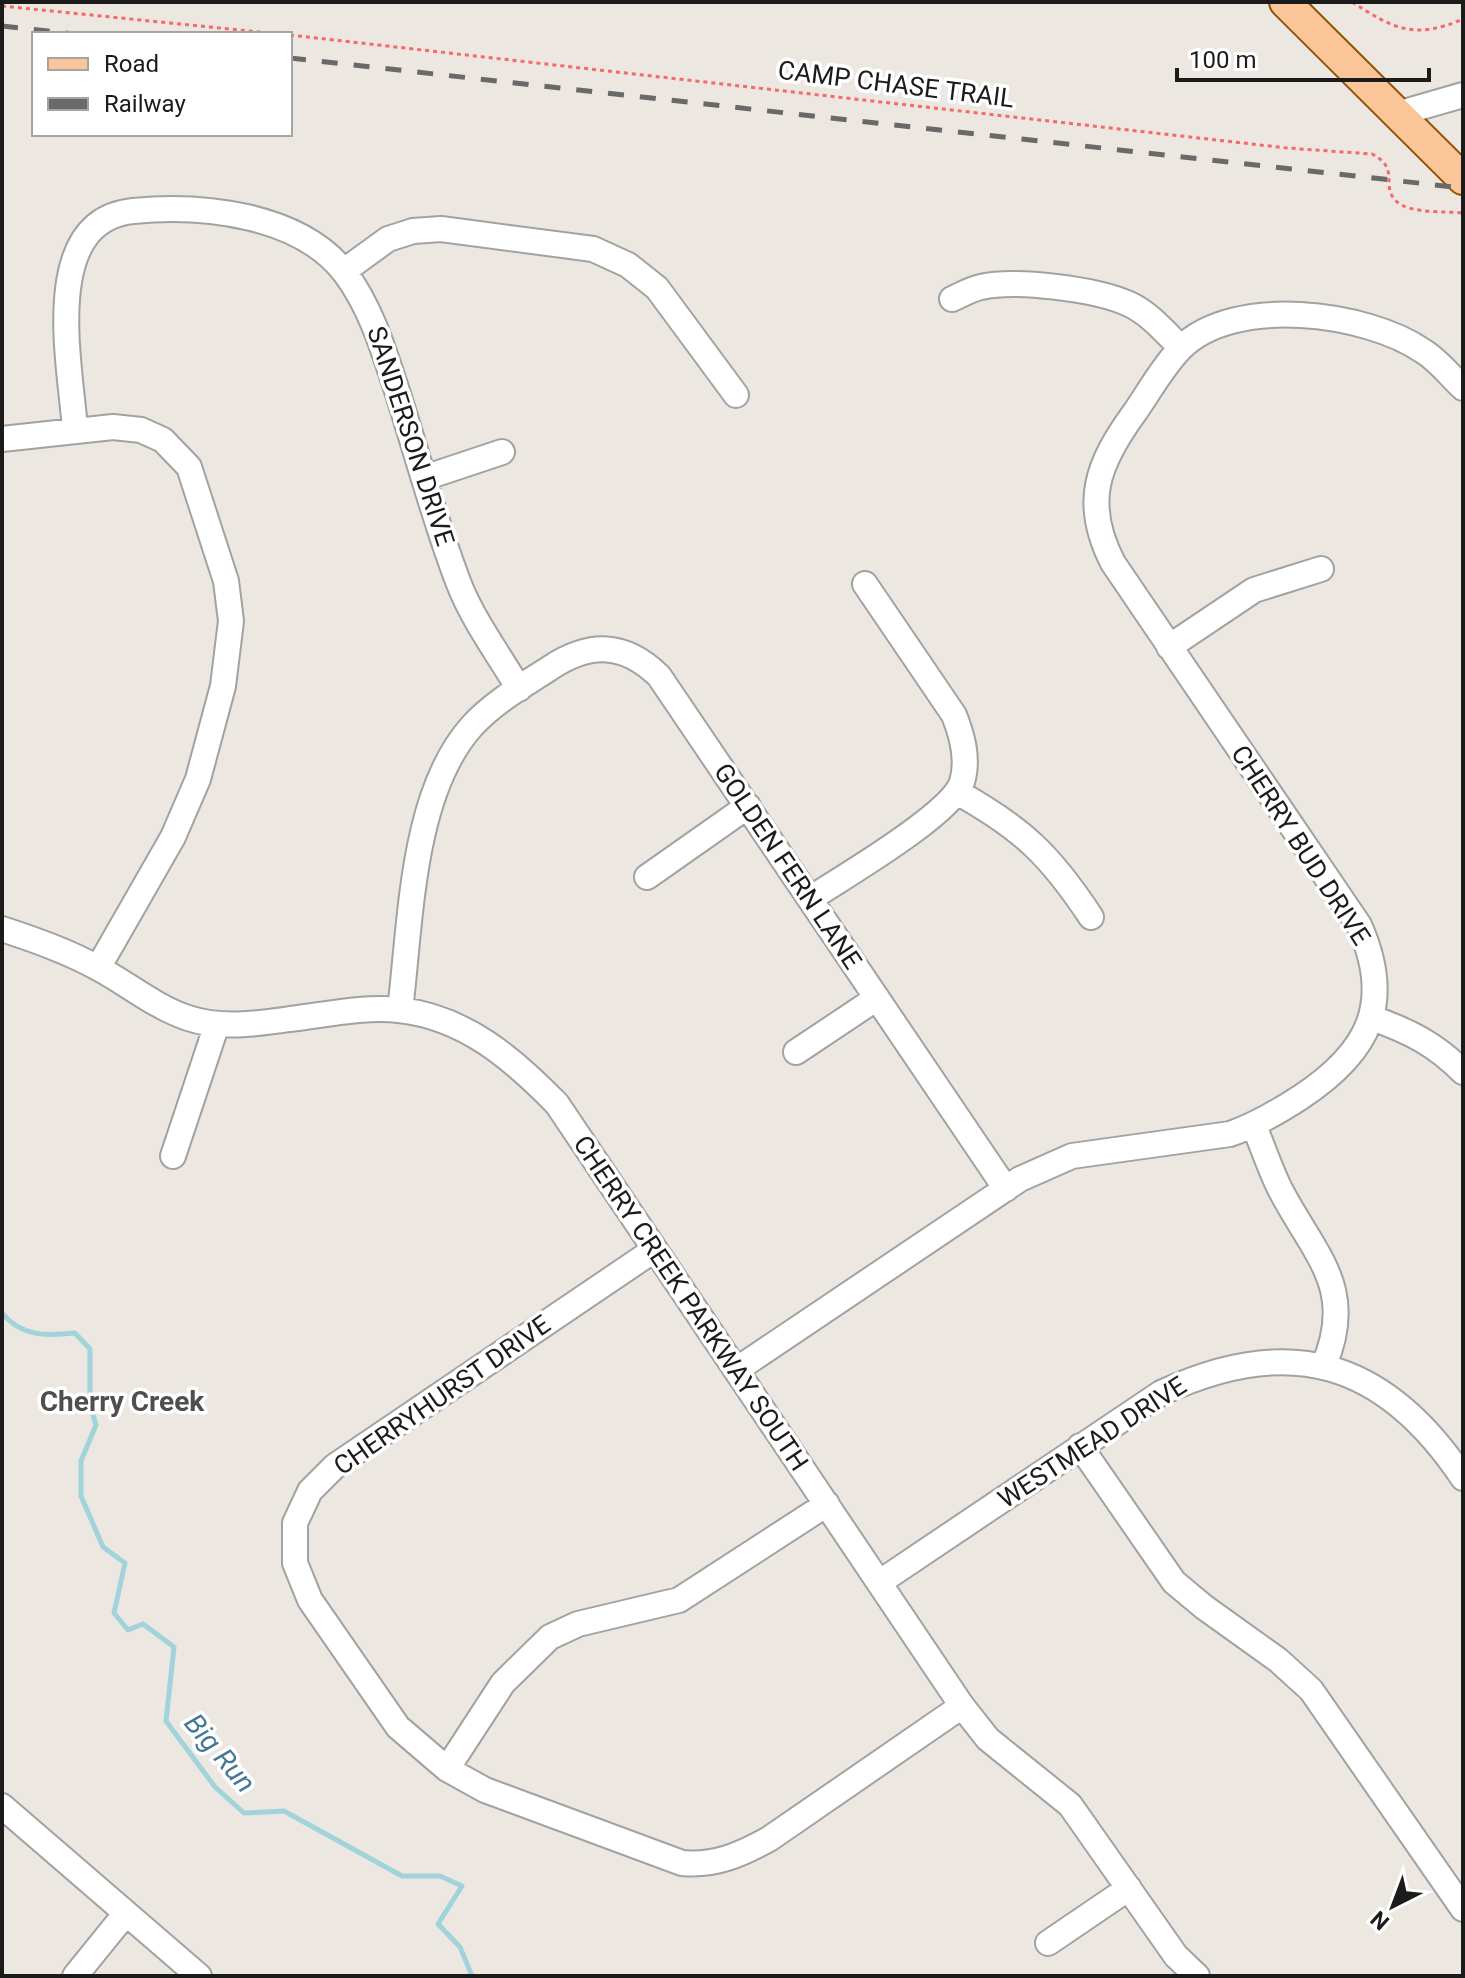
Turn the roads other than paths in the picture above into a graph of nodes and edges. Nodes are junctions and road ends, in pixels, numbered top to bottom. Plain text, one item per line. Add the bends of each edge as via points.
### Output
1 (1285, 2) edge
2 (1463, 95) edge
3 (1397, 114) junction
4 (1463, 179) edge
5 (344, 271) junction
6 (952, 299) dead end
7 (1181, 348) junction
8 (1463, 388) edge
9 (736, 395) dead end
10 (75, 430) junction
11 (2, 439) edge
12 (502, 452) dead end
13 (424, 478) junction
14 (1321, 569) dead end
15 (865, 584) dead end
16 (1169, 647) junction
17 (519, 689) junction
18 (957, 792) junction
19 (748, 806) junction
20 (647, 877) dead end
21 (810, 899) junction
22 (1091, 917) dead end
23 (2, 929) edge
24 (98, 968) junction
25 (877, 998) junction
26 (400, 1010) junction
27 (1372, 1018) junction
28 (217, 1024) junction
29 (796, 1052) dead end
30 (1463, 1072) edge
31 (1254, 1126) junction
32 (173, 1156) dead end
33 (1006, 1189) junction
34 (654, 1250) junction
35 (1324, 1365) junction
36 (736, 1370) junction
37 (1080, 1446) junction
38 (1463, 1478) edge
39 (827, 1504) junction
40 (880, 1582) junction
41 (962, 1706) junction
42 (447, 1769) junction
43 (2, 1806) edge
44 (1129, 1888) junction
45 (1463, 1909) edge
46 (126, 1913) junction
47 (1048, 1943) dead end
48 (75, 1976) edge
49 (199, 1976) edge
50 (1197, 1976) edge

1 - 3 main road
2 - 3 street
3 - 4 main road
5 - 9 street via 388,239 413,231 441,229 593,249 628,265 657,288
5 - 10 street, SANDERSON DRIVE via 300,235 245,217 160,208 107,219 93,229 70,263 66,304
5 - 13 street, SANDERSON DRIVE via 375,322
6 - 7 street via 979,287 1009,284 1098,294 1151,318
7 - 8 street, CHERRY BUD DRIVE via 1202,333 1251,315 1342,321 1398,337 1424,351
7 - 16 street, CHERRY BUD DRIVE via 1114,441 1103,462 1095,502 1104,547
10 - 11 street
10 - 24 street via 141,430 183,458 226,581 231,621 223,686 198,779 173,837
12 - 13 street
13 - 17 street, SANDERSON DRIVE via 460,586
14 - 16 street via 1254,590
15 - 18 street via 954,715 965,760
16 - 27 street, CHERRY BUD DRIVE via 1359,925 1375,970
17 - 19 street, GOLDEN FERN LANE via 573,655 617,650 641,659 659,676
17 - 26 street, GOLDEN FERN LANE via 473,725 435,787 423,829
18 - 21 street via 928,819
18 - 22 street via 1043,851
19 - 20 street
19 - 21 street, GOLDEN FERN LANE
21 - 25 street, GOLDEN FERN LANE
23 - 24 street, CHERRY CREEK PARKWAY SOUTH
24 - 28 street, CHERRY CREEK PARKWAY SOUTH via 174,1011
25 - 29 street
25 - 33 street, GOLDEN FERN LANE
26 - 28 street, CHERRY CREEK PARKWAY SOUTH
26 - 34 street, CHERRY CREEK PARKWAY SOUTH via 481,1037 514,1059 557,1104
27 - 30 street via 1440,1049
27 - 31 street, CHERRY BUD DRIVE via 1357,1049 1334,1074
28 - 32 street
31 - 33 street, CHERRY BUD DRIVE via 1072,1156
31 - 35 street via 1280,1189 1336,1292 1336,1332
33 - 36 street, CHERRY BUD DRIVE
34 - 36 street, CHERRY CREEK PARKWAY SOUTH
34 - 42 street, CHERRYHURST DRIVE via 335,1466 310,1491 295,1523 295,1563 310,1600 398,1727
35 - 37 street, WESTMEAD DRIVE via 1240,1364 1204,1372 1161,1393
35 - 38 street via 1387,1395 1414,1416
36 - 39 street, CHERRY CREEK PARKWAY SOUTH
37 - 40 street, WESTMEAD DRIVE
37 - 45 street via 1174,1582 1311,1690
39 - 40 street, CHERRY CREEK PARKWAY SOUTH
39 - 42 street via 679,1600 578,1624 550,1637 503,1683
40 - 41 street, CHERRY CREEK PARKWAY SOUTH
41 - 42 street, CHERRYHURST DRIVE via 769,1839 714,1862 682,1863 654,1854 485,1790
41 - 44 street, CHERRY CREEK PARKWAY SOUTH via 988,1739 1070,1805
43 - 46 street
44 - 47 street
44 - 50 street, CHERRY CREEK PARKWAY SOUTH via 1176,1956
46 - 48 street
46 - 49 street

